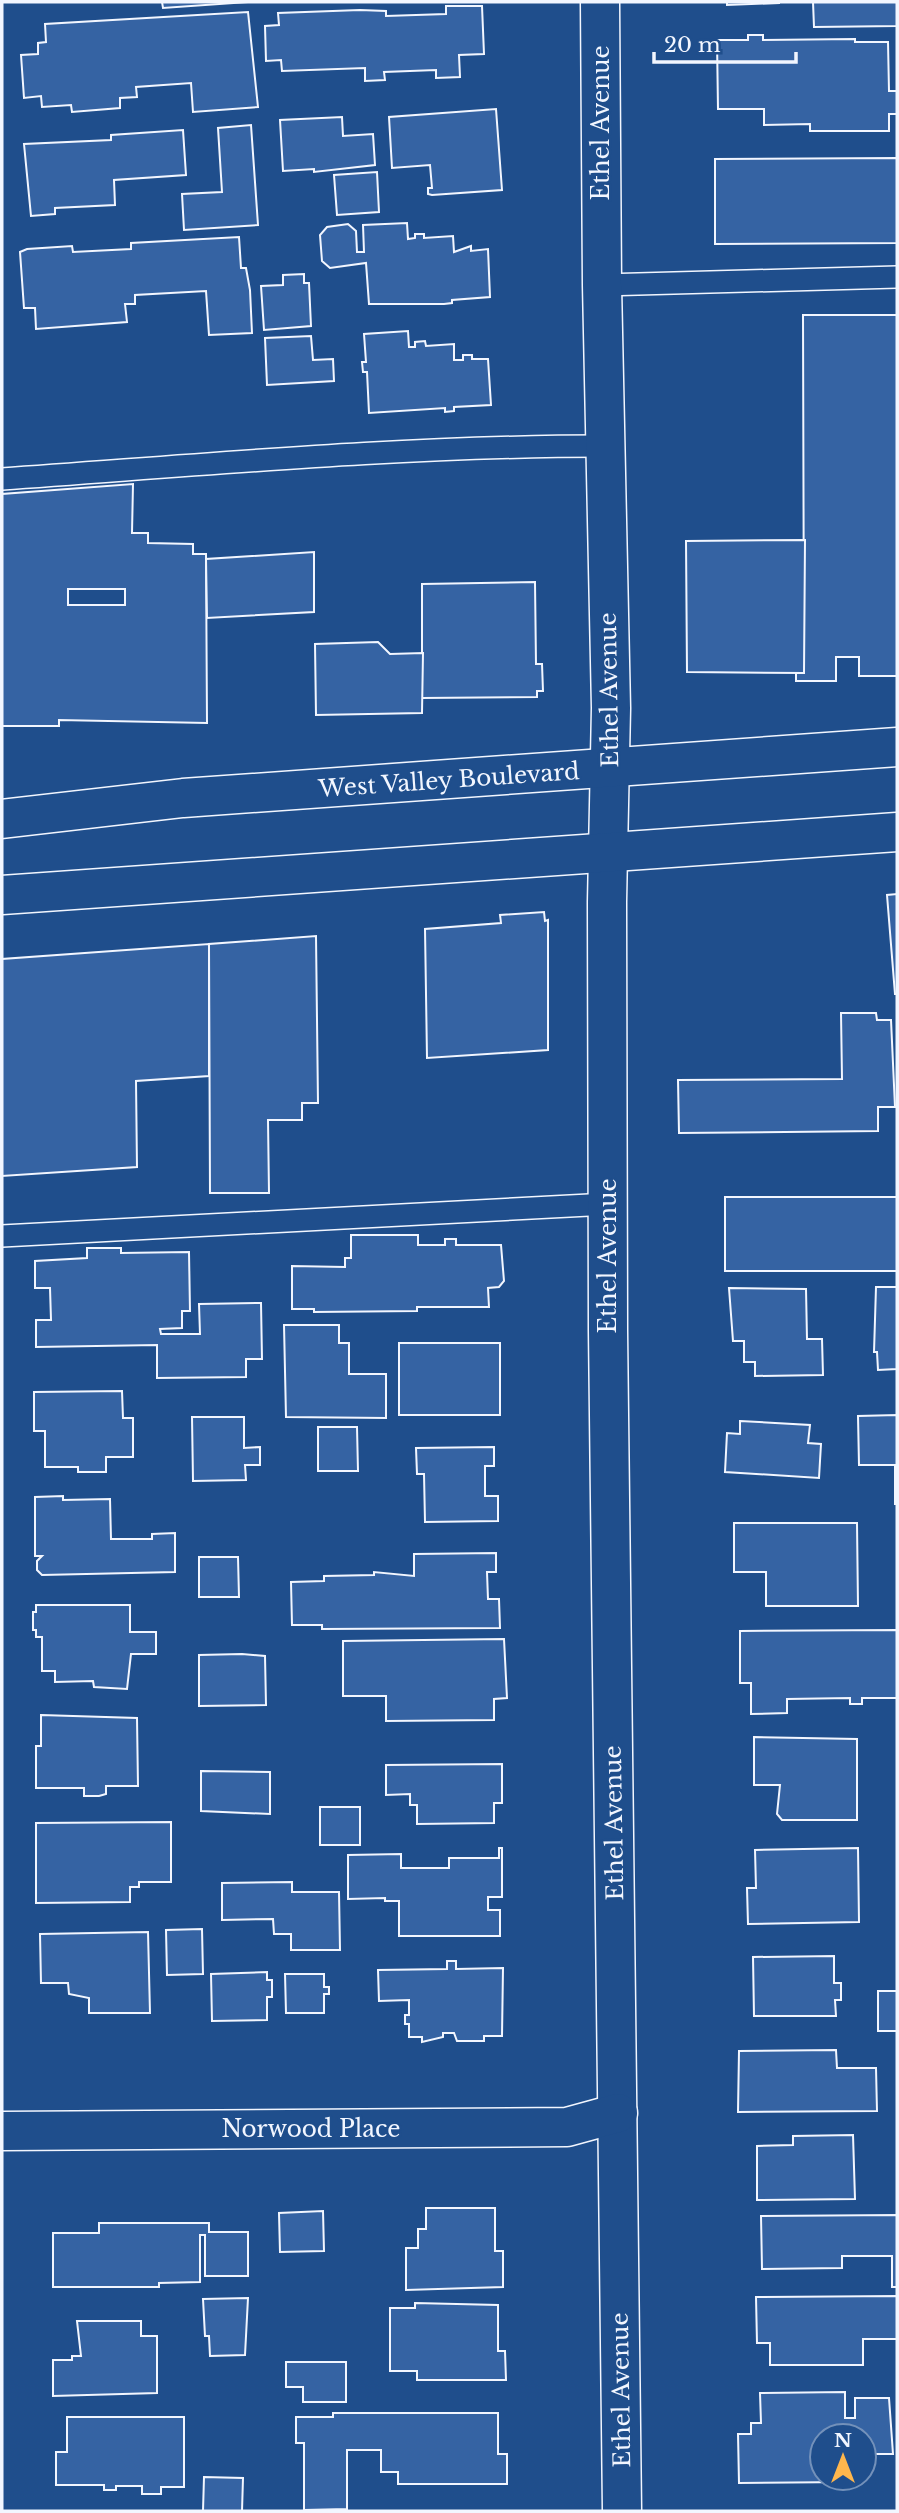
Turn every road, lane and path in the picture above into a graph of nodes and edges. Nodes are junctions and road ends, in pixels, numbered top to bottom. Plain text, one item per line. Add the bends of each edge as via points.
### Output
1 (600, 2) edge
2 (897, 276) edge
3 (602, 285) junction
4 (605, 446) junction
5 (2, 479) edge
6 (897, 747) edge
7 (610, 769) junction
8 (2, 819) edge
9 (897, 832) edge
10 (610, 852) junction
11 (2, 895) edge
12 (608, 1204) junction
13 (2, 1236) edge
14 (618, 2113) junction
15 (2, 2131) edge
16 (622, 2511) edge

1 - 3 street, Ethel Avenue
2 - 3 lane
3 - 4 street, Ethel Avenue
4 - 5 lane via 268,460
4 - 7 street, Ethel Avenue
6 - 7 street, West Valley Boulevard
7 - 8 street, West Valley Boulevard via 183,798
7 - 10 street, Ethel Avenue
9 - 10 street
10 - 11 street
10 - 12 street, Ethel Avenue
12 - 13 lane
12 - 14 street, Ethel Avenue
14 - 15 street, Norwood Place via 567,2127
14 - 16 street, Ethel Avenue

